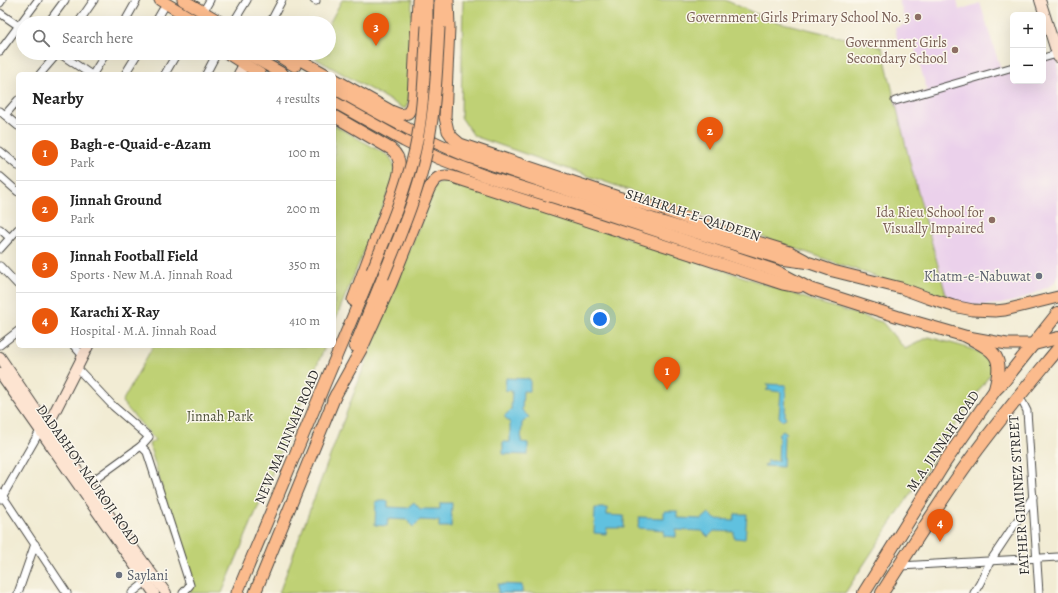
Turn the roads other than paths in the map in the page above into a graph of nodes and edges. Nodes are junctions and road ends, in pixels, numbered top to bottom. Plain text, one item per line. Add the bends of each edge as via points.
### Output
1 (2, 0) edge
2 (38, 0) edge
3 (64, 0) edge
4 (94, 0) edge
5 (137, 0) edge
6 (183, 0) edge
7 (210, 0) edge
8 (247, 0) edge
9 (282, 0) edge
10 (418, 0) edge
11 (427, 0) edge
12 (440, 0) edge
13 (448, 0) edge
14 (1040, 0) edge
15 (163, 2) edge
16 (0, 3) edge
17 (203, 12) junction
18 (0, 13) edge
19 (28, 16) edge
20 (53, 16) edge
21 (83, 16) edge
22 (128, 16) edge
23 (158, 16) edge
24 (187, 16) edge
25 (210, 16) edge
26 (237, 16) edge
27 (274, 16) edge
28 (16, 24) edge
29 (16, 33) edge
30 (0, 51) edge
31 (1058, 56) edge
32 (1046, 58) edge
33 (52, 60) edge
34 (69, 60) edge
35 (102, 60) edge
36 (134, 60) edge
37 (173, 60) edge
38 (213, 60) edge
39 (234, 60) edge
40 (258, 60) edge
41 (286, 60) edge
42 (300, 60) edge
43 (1010, 68) edge
44 (242, 69) edge
45 (42, 72) edge
46 (87, 72) edge
47 (95, 72) edge
48 (126, 72) edge
49 (166, 72) edge
50 (207, 72) edge
51 (253, 72) edge
52 (279, 72) edge
53 (307, 72) edge
54 (321, 72) edge
55 (336, 80) edge
56 (336, 89) edge
57 (895, 101) dead end
58 (16, 102) edge
59 (336, 103) edge
60 (2, 113) edge
61 (336, 117) edge
62 (16, 124) edge
63 (0, 151) edge
64 (16, 164) edge
65 (0, 178) edge
66 (16, 190) edge
67 (0, 228) edge
68 (16, 232) edge
69 (10, 238) junction
70 (0, 249) edge
71 (781, 259) junction
72 (810, 263) junction
73 (0, 266) edge
74 (777, 272) junction
75 (16, 282) edge
76 (811, 290) junction
77 (1058, 297) edge
78 (1058, 313) edge
79 (348, 332) junction
80 (16, 333) edge
81 (968, 337) junction
82 (1058, 338) edge
83 (1034, 344) junction
84 (0, 345) edge
85 (76, 348) edge
86 (87, 348) edge
87 (1058, 349) edge
88 (83, 356) junction
89 (0, 357) edge
90 (77, 368) junction
91 (0, 373) edge
92 (995, 390) junction
93 (1017, 398) junction
94 (333, 400) junction
95 (44, 429) junction
96 (141, 446) junction
97 (87, 485) junction
98 (1, 496) edge
99 (1033, 497) junction
100 (35, 544) junction
101 (1058, 557) edge
102 (1037, 558) junction
103 (991, 560) junction
104 (900, 566) junction
105 (146, 582) junction
106 (980, 583) junction
107 (18, 593) edge
108 (67, 593) edge
109 (132, 593) edge
110 (154, 593) edge
111 (166, 593) edge
112 (183, 593) edge
113 (238, 593) edge
114 (255, 593) edge
115 (864, 593) edge
116 (882, 593) edge
117 (974, 593) edge
118 (981, 593) edge
119 (1039, 593) edge

1 - 16 street
2 - 19 street
3 - 20 street
4 - 21 street
5 - 22 street
6 - 17 main road
7 - 17 street
8 - 26 street
9 - 27 street
10 - 55 main road via 413,98 408,113 391,111
11 - 79 main road, NEW MA JINNAH ROAD, bridge via 422,108 414,151 399,205
12 - 94 main road, bridge via 434,109 427,150 412,203
13 - 72 main road via 445,117 448,131 460,144 790,252
14 - 31 main road
15 - 23 street
15 - 24 main road
17 - 25 main road
18 - 28 street
29 - 30 street
31 - 32 street
33 - 45 street
34 - 46 street
35 - 47 street
36 - 48 street
37 - 49 street
38 - 50 street
39 - 44 main road
40 - 52 main road
41 - 53 main road
42 - 54 main road
43 - 57 street
44 - 51 main road
56 - 71 main road, SHAHRAH-E-QAIDEEN via 407,130 466,156
58 - 60 street
59 - 74 main road, SHAHRAH-E-QAIDEEN via 404,142 461,167
60 - 62 street
61 - 79 main road via 396,153 400,172 352,302
63 - 64 street
65 - 66 street via 1,176
67 - 69 street
68 - 69 street
69 - 70 street
71 - 72 main road, SHAHRAH-E-QAIDEEN
71 - 74 main road
72 - 77 main road, SHAHRAH-E-QAIDEEN via 972,310 1006,310
73 - 75 street
74 - 76 main road, SHAHRAH-E-QAIDEEN
76 - 81 main road, SHAHRAH-E-QAIDEEN
76 - 94 main road via 783,284 453,177 440,176 428,189 391,284 363,346
78 - 83 highway, M.A. JINNAH ROAD
79 - 113 main road, NEW MA JINNAH ROAD
80 - 84 street
81 - 83 main road, SHAHRAH-E-QAIDEEN via 1007,344
81 - 92 highway via 984,345 998,360 1000,371
82 - 83 highway
83 - 92 highway, M.A. JINNAH ROAD
85 - 88 street
86 - 88 main road
87 - 93 highway
88 - 90 main road
89 - 95 main road
90 - 95 main road
90 - 96 street via 113,406 149,437
91 - 95 main road, DADABHOY NAUROJI ROAD
92 - 115 highway, M.A. JINNAH ROAD via 945,462
93 - 99 street, FATHER GIMINEZ STREET via 1027,411
93 - 104 highway via 963,470
94 - 114 main road
95 - 97 main road
95 - 98 street
95 - 105 main road, DADABHOY NAUROJI ROAD
96 - 97 street
96 - 112 street via 147,452 190,585
97 - 111 main road
98 - 100 street
99 - 102 street, FATHER GIMINEZ STREET
99 - 103 street
100 - 107 street
100 - 108 street
101 - 102 street
102 - 103 street
102 - 119 street, FATHER GIMINEZ STREET
103 - 104 street
103 - 106 street
104 - 116 highway
105 - 109 street
105 - 110 main road, DADABHOY NAUROJI ROAD
106 - 117 street
106 - 118 street

